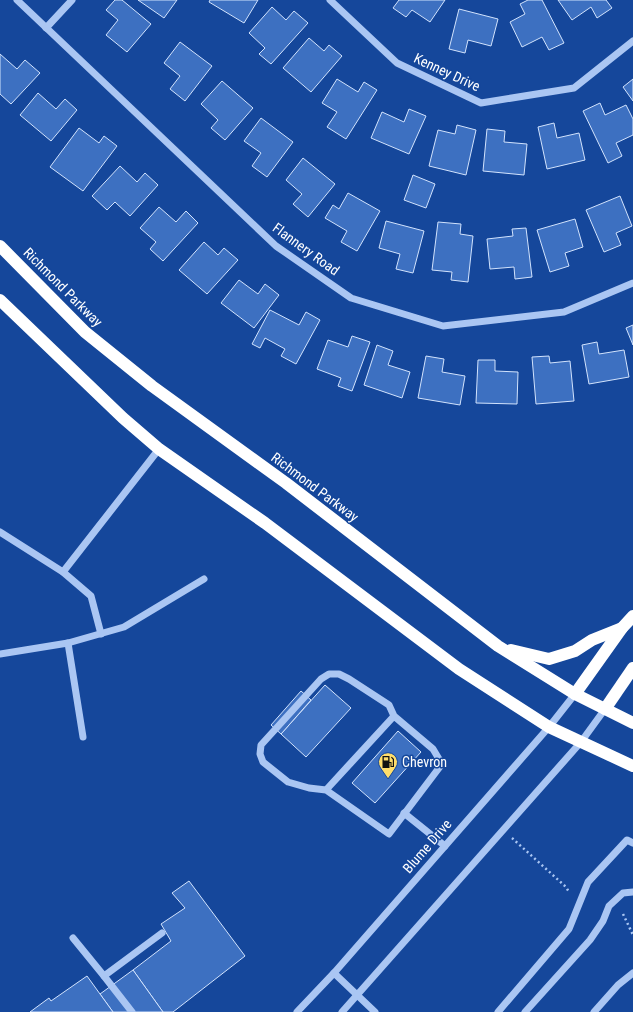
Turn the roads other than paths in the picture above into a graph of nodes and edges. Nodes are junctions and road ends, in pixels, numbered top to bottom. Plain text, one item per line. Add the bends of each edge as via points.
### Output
1 (17, 0) edge
2 (72, 0) edge
3 (330, 0) edge
4 (46, 28) junction
5 (633, 41) edge
6 (0, 246) edge
7 (633, 283) edge
8 (0, 300) edge
9 (160, 449) junction
10 (0, 532) edge
11 (63, 572) junction
12 (204, 578) dead end
13 (633, 616) edge
14 (622, 628) junction
15 (101, 634) junction
16 (68, 643) junction
17 (498, 646) junction
18 (0, 654) edge
19 (633, 668) edge
20 (575, 694) junction
21 (606, 708) junction
22 (394, 716) junction
23 (633, 722) edge
24 (549, 727) junction
25 (83, 737) dead end
26 (581, 742) junction
27 (633, 766) edge
28 (326, 790) junction
29 (404, 813) junction
30 (633, 843) edge
31 (444, 846) junction
32 (633, 892) edge
33 (162, 933) dead end
34 (74, 938) dead end
35 (334, 973) junction
36 (633, 973) edge
37 (104, 976) junction
38 (358, 995) junction
39 (132, 1012) edge
40 (297, 1012) edge
41 (342, 1012) edge
42 (375, 1012) edge
43 (498, 1012) edge
44 (525, 1012) edge
45 (594, 1012) edge

1 - 4 street, Flannery Road
2 - 4 street
3 - 5 street, Kenney Drive via 397,63 481,102 574,88
4 - 7 street, Flannery Road via 276,246 352,298 443,326 564,312
6 - 17 highway, Richmond Parkway via 85,332 152,386 286,483
8 - 9 highway via 122,418
9 - 11 street
9 - 24 highway via 265,523 459,670
10 - 11 street
11 - 15 street via 91,596
12 - 15 street via 124,627
13 - 14 highway
14 - 17 highway via 592,640 575,651 549,659
14 - 20 highway
15 - 16 street
16 - 18 street
16 - 25 street
17 - 20 highway, Richmond Parkway
19 - 21 highway
20 - 21 highway, Richmond Parkway
20 - 24 street, Blume Drive
21 - 23 highway, Richmond Parkway
21 - 26 street
22 - 28 street
22 - 28 street via 389,705 355,682 339,674 330,674 322,678 262,745 260,754 264,762 288,782
22 - 29 street via 433,749 442,764
24 - 26 highway
24 - 31 street, Blume Drive
26 - 27 highway
26 - 38 street
28 - 29 street via 389,834
29 - 31 street
30 - 43 street via 627,840 588,882 569,929
31 - 35 street, Blume Drive
32 - 44 street via 623,894 609,906 603,921 590,940
33 - 37 street
34 - 37 street
35 - 38 street
35 - 40 street, Blume Drive
36 - 45 street via 618,985
37 - 39 street
38 - 41 street
38 - 42 street

